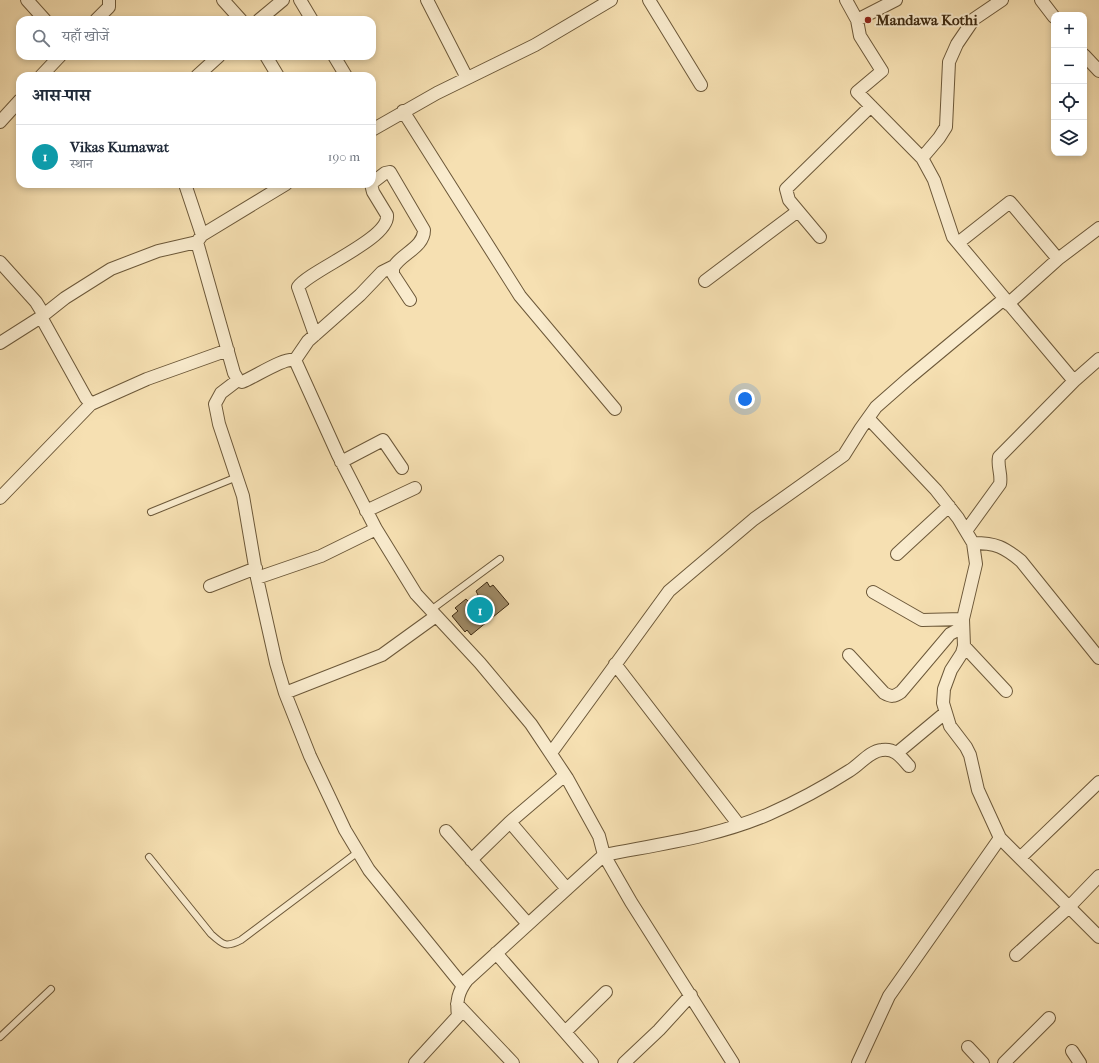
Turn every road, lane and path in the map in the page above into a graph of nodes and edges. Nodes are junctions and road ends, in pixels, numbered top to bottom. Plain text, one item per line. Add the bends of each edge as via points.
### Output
1 (26, 0) edge
2 (109, 0) edge
3 (223, 0) edge
4 (283, 0) edge
5 (300, 0) edge
6 (428, 0) edge
7 (611, 0) edge
8 (649, 0) edge
9 (846, 0) edge
10 (896, 0) edge
11 (1002, 0) edge
12 (1041, 0) edge
13 (1051, 13) edge
14 (41, 16) edge
15 (100, 16) edge
16 (237, 16) edge
17 (264, 16) edge
18 (310, 16) edge
19 (857, 20) junction
20 (1087, 58) edge
21 (56, 60) edge
22 (215, 60) edge
23 (268, 60) edge
24 (336, 60) edge
25 (1099, 71) edge
26 (45, 72) edge
27 (201, 72) edge
28 (276, 72) edge
29 (344, 72) edge
30 (467, 78) junction
31 (701, 85) dead end
32 (16, 104) edge
33 (871, 106) junction
34 (403, 112) junction
35 (0, 122) edge
36 (376, 125) edge
37 (922, 158) junction
38 (376, 180) edge
39 (186, 188) edge
40 (280, 188) edge
41 (373, 188) edge
42 (798, 211) junction
43 (1099, 228) edge
44 (820, 237) dead end
45 (200, 239) junction
46 (958, 243) junction
47 (1058, 260) junction
48 (0, 262) edge
49 (394, 266) junction
50 (705, 281) dead end
51 (410, 300) dead end
52 (1006, 302) junction
53 (42, 316) junction
54 (315, 335) junction
55 (0, 343) edge
56 (228, 350) junction
57 (1099, 359) edge
58 (295, 360) junction
59 (238, 380) junction
60 (1074, 381) junction
61 (91, 404) junction
62 (615, 410) dead end
63 (868, 418) junction
64 (341, 462) junction
65 (402, 468) dead end
66 (237, 477) junction
67 (415, 488) dead end
68 (0, 498) edge
69 (949, 506) junction
70 (366, 511) junction
71 (151, 512) dead end
72 (376, 529) junction
73 (966, 531) junction
74 (973, 542) junction
75 (897, 554) dead end
76 (500, 558) dead end
77 (257, 573) junction
78 (210, 586) dead end
79 (872, 592) dead end
80 (434, 613) junction
81 (963, 623) junction
82 (964, 646) junction
83 (849, 655) dead end
84 (1099, 658) edge
85 (615, 664) junction
86 (1006, 691) dead end
87 (285, 694) junction
88 (945, 713) junction
89 (550, 753) junction
90 (897, 753) junction
91 (909, 766) dead end
92 (565, 775) junction
93 (1099, 782) edge
94 (510, 822) junction
95 (739, 825) junction
96 (446, 831) dead end
97 (1000, 838) junction
98 (358, 852) junction
99 (604, 855) junction
100 (149, 857) dead end
101 (1020, 858) junction
102 (471, 860) junction
103 (1099, 876) edge
104 (567, 889) junction
105 (1069, 907) junction
106 (528, 924) junction
107 (1099, 936) edge
108 (496, 953) junction
109 (1016, 955) dead end
110 (463, 986) junction
111 (51, 989) dead end
112 (606, 992) dead end
113 (691, 995) junction
114 (457, 1004) junction
115 (1048, 1018) dead end
116 (565, 1032) junction
117 (0, 1037) edge
118 (968, 1047) dead end
119 (1072, 1051) dead end
120 (416, 1063) edge
121 (513, 1063) edge
122 (592, 1063) edge
123 (624, 1063) edge
124 (733, 1063) edge
125 (858, 1063) edge
126 (982, 1063) edge
127 (1004, 1063) edge
128 (1080, 1063) edge

1 - 14 street
2 - 15 street via 109,7
3 - 16 street
4 - 17 street
5 - 18 street
6 - 30 street
7 - 30 street via 535,45
8 - 31 street
9 - 19 street
10 - 19 street
11 - 37 street via 974,19 957,44 949,62 946,127
12 - 13 street
19 - 33 street via 860,36 882,71 857,92
20 - 25 street
21 - 26 street
22 - 27 street
23 - 28 street
24 - 29 street
30 - 34 street
32 - 35 street
33 - 37 street
33 - 42 street via 788,184 786,195
34 - 36 street
34 - 62 street via 520,296
37 - 46 street via 934,180 953,237
38 - 49 street via 390,172 424,230 416,247
39 - 45 street
40 - 45 street
41 - 54 street via 387,215 386,223 364,243 298,288
42 - 44 street
42 - 50 street
43 - 47 street
45 - 53 street via 158,251 111,269
45 - 56 street
46 - 47 street via 1010,202
46 - 52 street
47 - 52 street
48 - 53 street via 31,297
49 - 51 street via 394,274
49 - 54 street via 382,272
52 - 60 street
52 - 63 street via 909,378 876,407
53 - 55 street
53 - 61 street
54 - 58 street
56 - 59 street
56 - 61 street via 147,379
57 - 60 street
58 - 59 street via 281,362 242,382
58 - 64 street
59 - 66 street via 221,393 215,404
60 - 73 street via 999,457 998,465 1002,476 1000,484
61 - 68 street
63 - 69 street
63 - 85 street via 844,456 754,519 669,591
64 - 65 street via 383,440
64 - 70 street
66 - 71 lane
66 - 77 street
67 - 70 street
69 - 73 street
69 - 75 street
70 - 72 street
72 - 77 street via 321,556
72 - 80 street via 416,594
73 - 74 street
74 - 81 street via 976,564
74 - 84 street via 992,543 1006,548 1022,561
76 - 80 lane
77 - 78 street
77 - 87 street
79 - 81 street via 922,620
80 - 87 street via 382,655
80 - 89 street via 531,724
81 - 82 street
81 - 83 street via 950,634 895,696 884,693
82 - 86 street
82 - 88 street via 944,689
85 - 89 street
85 - 95 street
87 - 98 street via 310,756
88 - 90 street
88 - 97 street via 950,726 970,755 978,790
89 - 92 street
90 - 91 street
90 - 95 street via 880,750 871,754 857,767 840,777 769,814
92 - 94 street
92 - 99 street via 599,836
93 - 101 street
94 - 102 street
94 - 104 street
95 - 99 street via 686,841
96 - 102 street
97 - 101 street
97 - 125 street via 889,996
98 - 100 lane via 232,945 221,943 212,934
98 - 110 street via 373,876
99 - 104 street
99 - 113 street
101 - 105 street
102 - 106 street
103 - 105 street
104 - 106 street
105 - 107 street
105 - 109 street
106 - 108 street
108 - 110 street
108 - 116 street
110 - 114 street via 459,991
111 - 117 lane
112 - 116 street
113 - 123 street
113 - 124 street
114 - 120 street via 458,1016
114 - 121 street
115 - 127 street
116 - 122 street
118 - 126 street
119 - 128 street

